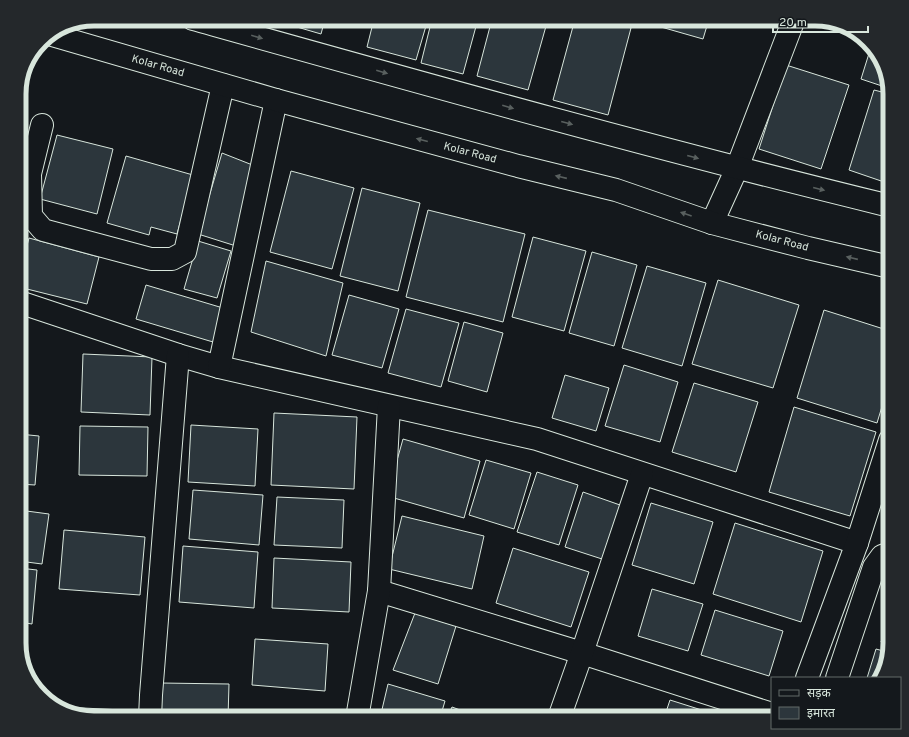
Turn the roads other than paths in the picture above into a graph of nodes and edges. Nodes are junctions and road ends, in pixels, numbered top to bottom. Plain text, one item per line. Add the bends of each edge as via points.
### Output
1 (218, 26) edge
2 (791, 26) edge
3 (58, 37) edge
4 (223, 85) junction
5 (276, 100) junction
6 (42, 125) dead end
7 (736, 168) junction
8 (883, 204) edge
9 (712, 223) junction
10 (883, 265) edge
11 (26, 304) edge
12 (178, 355) junction
13 (219, 367) junction
14 (389, 406) junction
15 (883, 462) edge
16 (642, 474) junction
17 (857, 542) junction
18 (883, 556) edge
19 (379, 591) junction
20 (582, 653) junction
21 (807, 677) edge
22 (837, 677) edge
23 (150, 711) edge
24 (358, 711) edge
25 (561, 711) edge
26 (763, 711) edge

1 -> 7 street
2 - 7 street
3 - 4 street, Kolar Road
4 - 5 street, Kolar Road
4 - 6 street via 185,252 172,259 151,259 43,230 31,216 30,174
9 -> 5 street, Kolar Road via 616,190
5 - 13 street
7 -> 8 street
7 - 9 street
10 -> 9 street, Kolar Road
11 - 12 street
12 - 13 street
12 - 23 street
13 - 14 street
14 - 16 street via 537,439
14 - 19 street
15 - 17 street
16 - 17 street
16 - 20 street
17 - 21 street
18 - 22 street via 874,567
19 - 20 street
19 - 24 street
20 - 25 street
20 - 26 street

